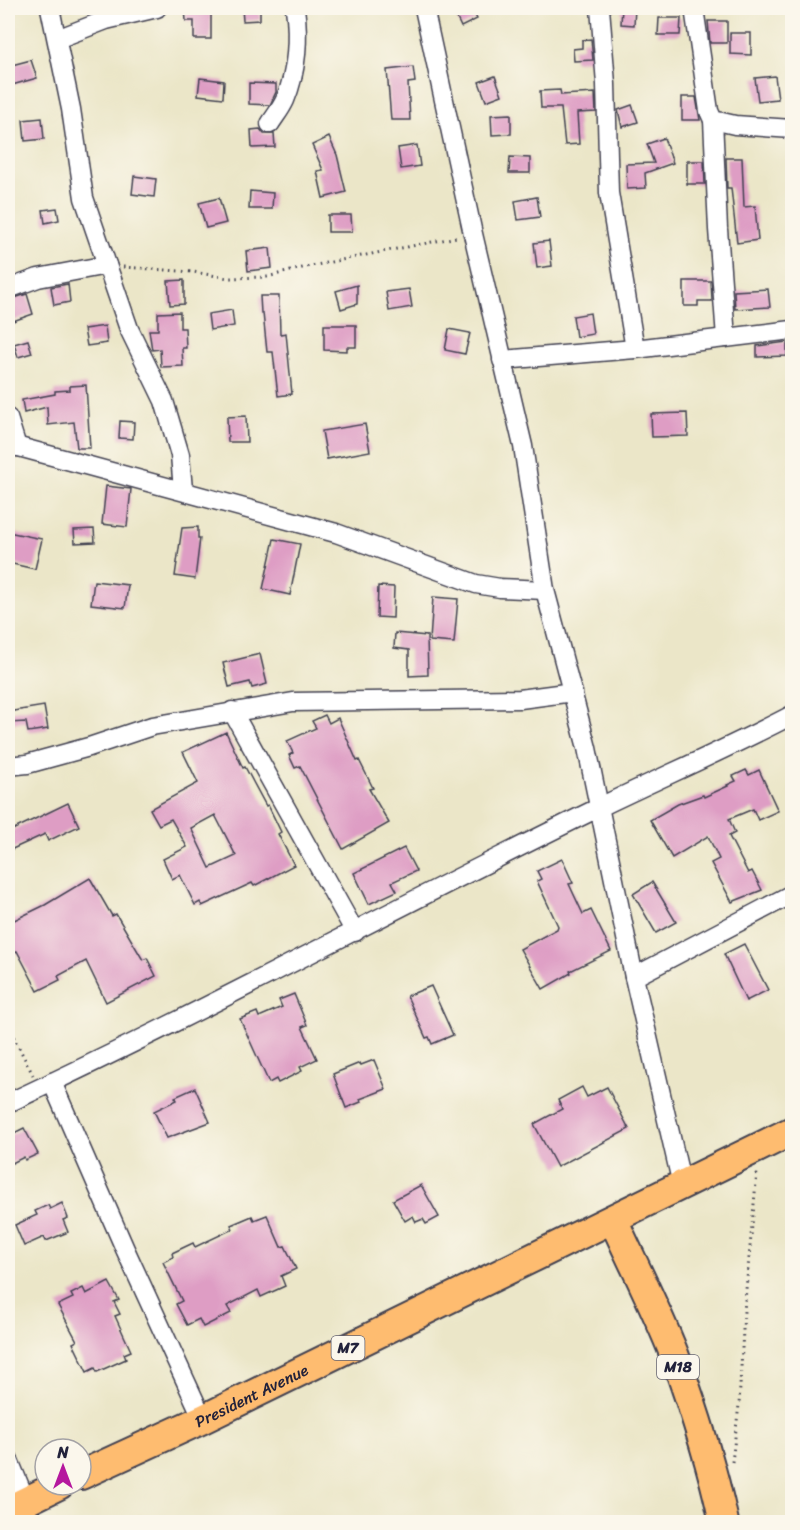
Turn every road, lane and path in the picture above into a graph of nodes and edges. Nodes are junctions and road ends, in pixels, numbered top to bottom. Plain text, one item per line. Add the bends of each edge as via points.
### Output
1 (50, 8) edge
2 (157, 8) edge
3 (295, 8) edge
4 (424, 8) edge
5 (600, 8) edge
6 (694, 8) edge
7 (57, 39) junction
8 (713, 120) junction
9 (270, 124) dead end
10 (792, 129) edge
11 (473, 234) junction
12 (107, 265) junction
13 (8, 289) edge
14 (792, 330) edge
15 (726, 338) junction
16 (635, 349) junction
17 (502, 360) junction
18 (8, 418) edge
19 (12, 446) edge
20 (183, 490) junction
21 (545, 590) junction
22 (573, 692) junction
23 (232, 711) junction
24 (792, 716) edge
25 (8, 766) edge
26 (600, 807) junction
27 (792, 894) edge
28 (355, 932) junction
29 (634, 976) junction
30 (8, 1026) edge
31 (46, 1085) junction
32 (8, 1103) edge
33 (792, 1131) edge
34 (759, 1148) junction
35 (682, 1185) junction
36 (654, 1199) junction
37 (613, 1219) junction
38 (564, 1243) junction
39 (638, 1275) junction
40 (203, 1419) junction
41 (8, 1458) edge
42 (93, 1469) edge
43 (718, 1493) junction
44 (34, 1497) edge
45 (17, 1505) edge
46 (724, 1522) edge

1 - 7 street
2 - 7 street via 106,20
3 - 9 street via 296,56 290,84 285,101
4 - 11 street
5 - 16 street via 609,193
6 - 8 street
7 - 12 street via 84,198
8 - 10 street
8 - 15 street
11 - 12 path via 267,278 228,278
11 - 17 street
12 - 13 street via 38,278
12 - 20 street via 129,329 164,401 180,455
14 - 15 street
15 - 16 street
16 - 17 street
17 - 21 street via 524,446
18 - 19 street
19 - 20 street
20 - 21 street via 336,533 476,584
21 - 22 street
22 - 23 street via 520,699 292,702
22 - 26 street
23 - 25 street via 152,726 89,747
23 - 28 street
24 - 26 street
26 - 28 street
26 - 29 street
27 - 29 street
28 - 31 street
29 - 35 street
30 - 31 path
31 - 32 street
31 - 40 street
33 - 34 main road, M7
34 - 35 main road, M7
34 - 43 path via 733,1461
35 - 36 main road, M7
36 - 37 main road, M7
36 - 39 main road via 638,1235
37 - 38 main road, President Avenue / M7
37 - 39 main road, M18
38 - 39 main road via 585,1242 606,1248 624,1259
38 - 40 main road, President Avenue / M7
39 - 43 main road, M18 via 673,1353
40 - 42 main road, President Avenue / M7
41 - 45 street
43 - 46 main road, M18
44 - 45 main road

